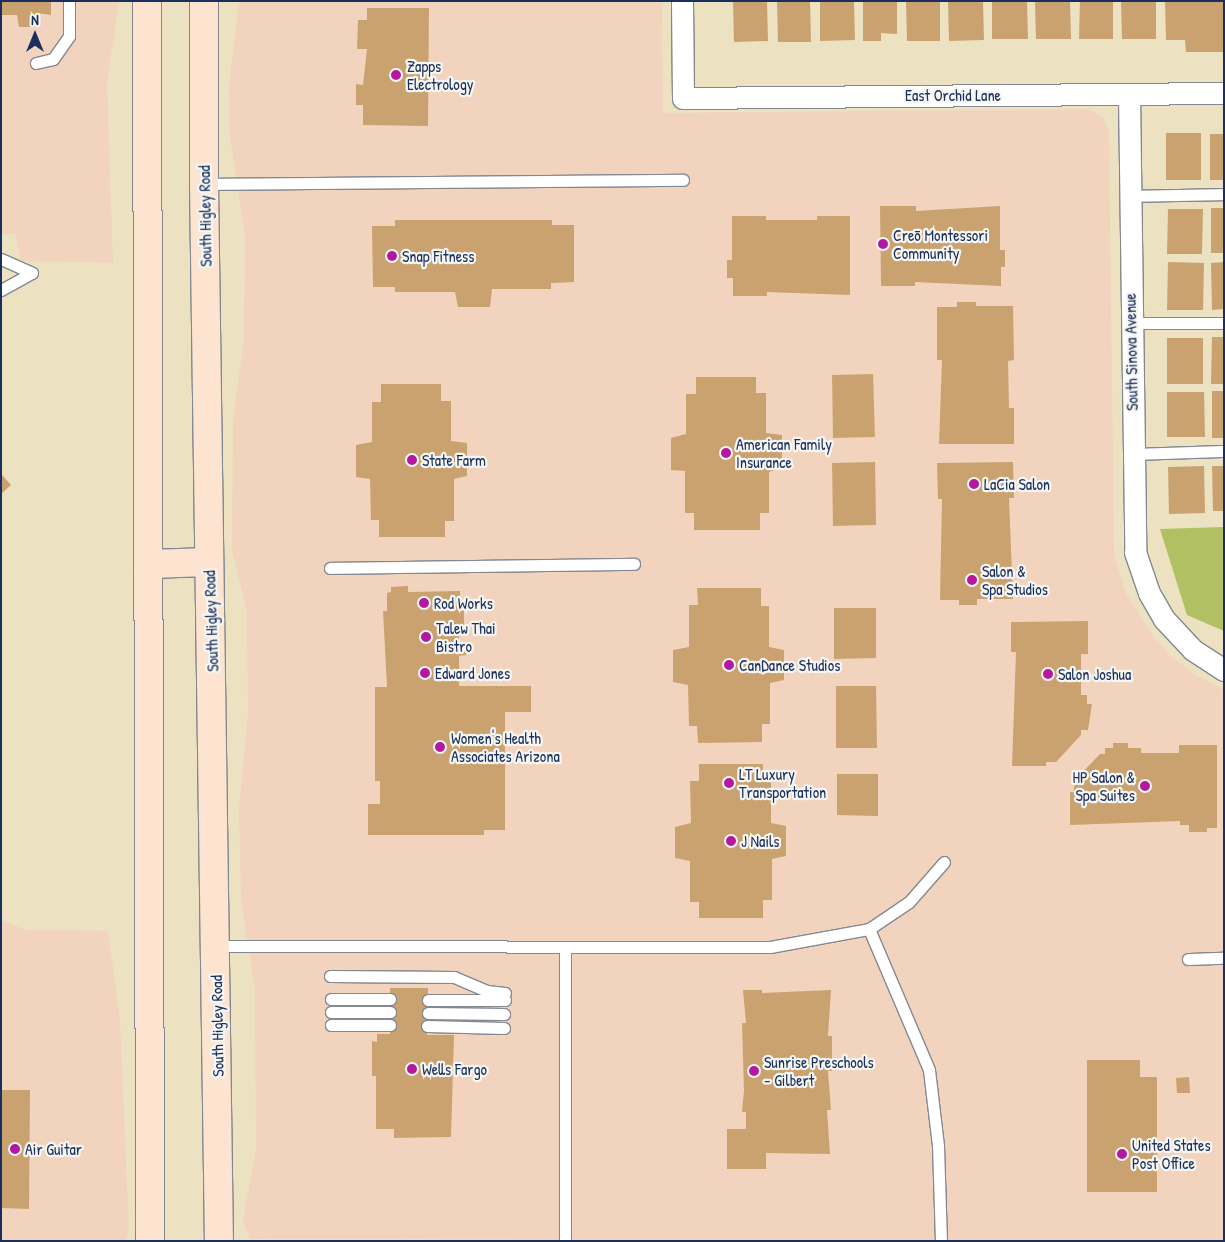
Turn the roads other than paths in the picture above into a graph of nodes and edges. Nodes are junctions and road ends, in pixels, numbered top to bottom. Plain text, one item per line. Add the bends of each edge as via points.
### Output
1 (69, 1) edge
2 (147, 1) edge
3 (204, 1) edge
4 (682, 1) edge
5 (36, 63) dead end
6 (1224, 93) edge
7 (1129, 94) junction
8 (683, 180) dead end
9 (204, 184) junction
10 (1224, 194) edge
11 (1130, 196) junction
12 (1, 259) edge
13 (1, 290) edge
14 (1130, 323) junction
15 (1224, 323) edge
16 (1224, 451) edge
17 (1132, 454) junction
18 (209, 562) junction
19 (149, 564) junction
20 (634, 564) dead end
21 (330, 568) dead end
22 (1224, 670) edge
23 (944, 862) dead end
24 (869, 929) junction
25 (216, 946) junction
26 (565, 947) junction
27 (1224, 958) edge
28 (1188, 959) dead end
29 (330, 976) dead end
30 (331, 999) dead end
31 (390, 999) dead end
32 (428, 1000) dead end
33 (331, 1012) dead end
34 (390, 1012) dead end
35 (428, 1013) dead end
36 (504, 1014) dead end
37 (331, 1025) dead end
38 (390, 1025) dead end
39 (427, 1026) dead end
40 (504, 1028) dead end
41 (150, 1241) edge
42 (219, 1241) edge
43 (565, 1241) edge
44 (941, 1241) edge

1 - 5 lane via 69,36 53,59
2 - 19 main road
3 - 9 main road, South Higley Road
4 - 7 street, East Orchid Lane via 683,98
6 - 7 street, East Orchid Lane
7 - 11 street, South Sinova Avenue
8 - 9 lane
9 - 18 main road, South Higley Road
10 - 11 lane
11 - 14 street, South Sinova Avenue
12 - 13 lane via 32,273
14 - 15 lane
14 - 17 street, South Sinova Avenue
16 - 17 lane
17 - 22 street, South Sinova Avenue via 1135,552 1143,580 1156,606 1182,640
18 - 19 main road
18 - 25 main road, South Higley Road
19 - 41 main road
20 - 21 lane
23 - 24 lane via 909,902
24 - 26 lane via 770,947
24 - 44 lane via 929,1070 938,1146
25 - 26 lane
25 - 42 main road, South Higley Road
26 - 43 lane
27 - 28 lane
29 - 32 lane via 454,977 505,996
30 - 31 lane
33 - 34 lane
35 - 36 lane
37 - 38 lane
39 - 40 lane

